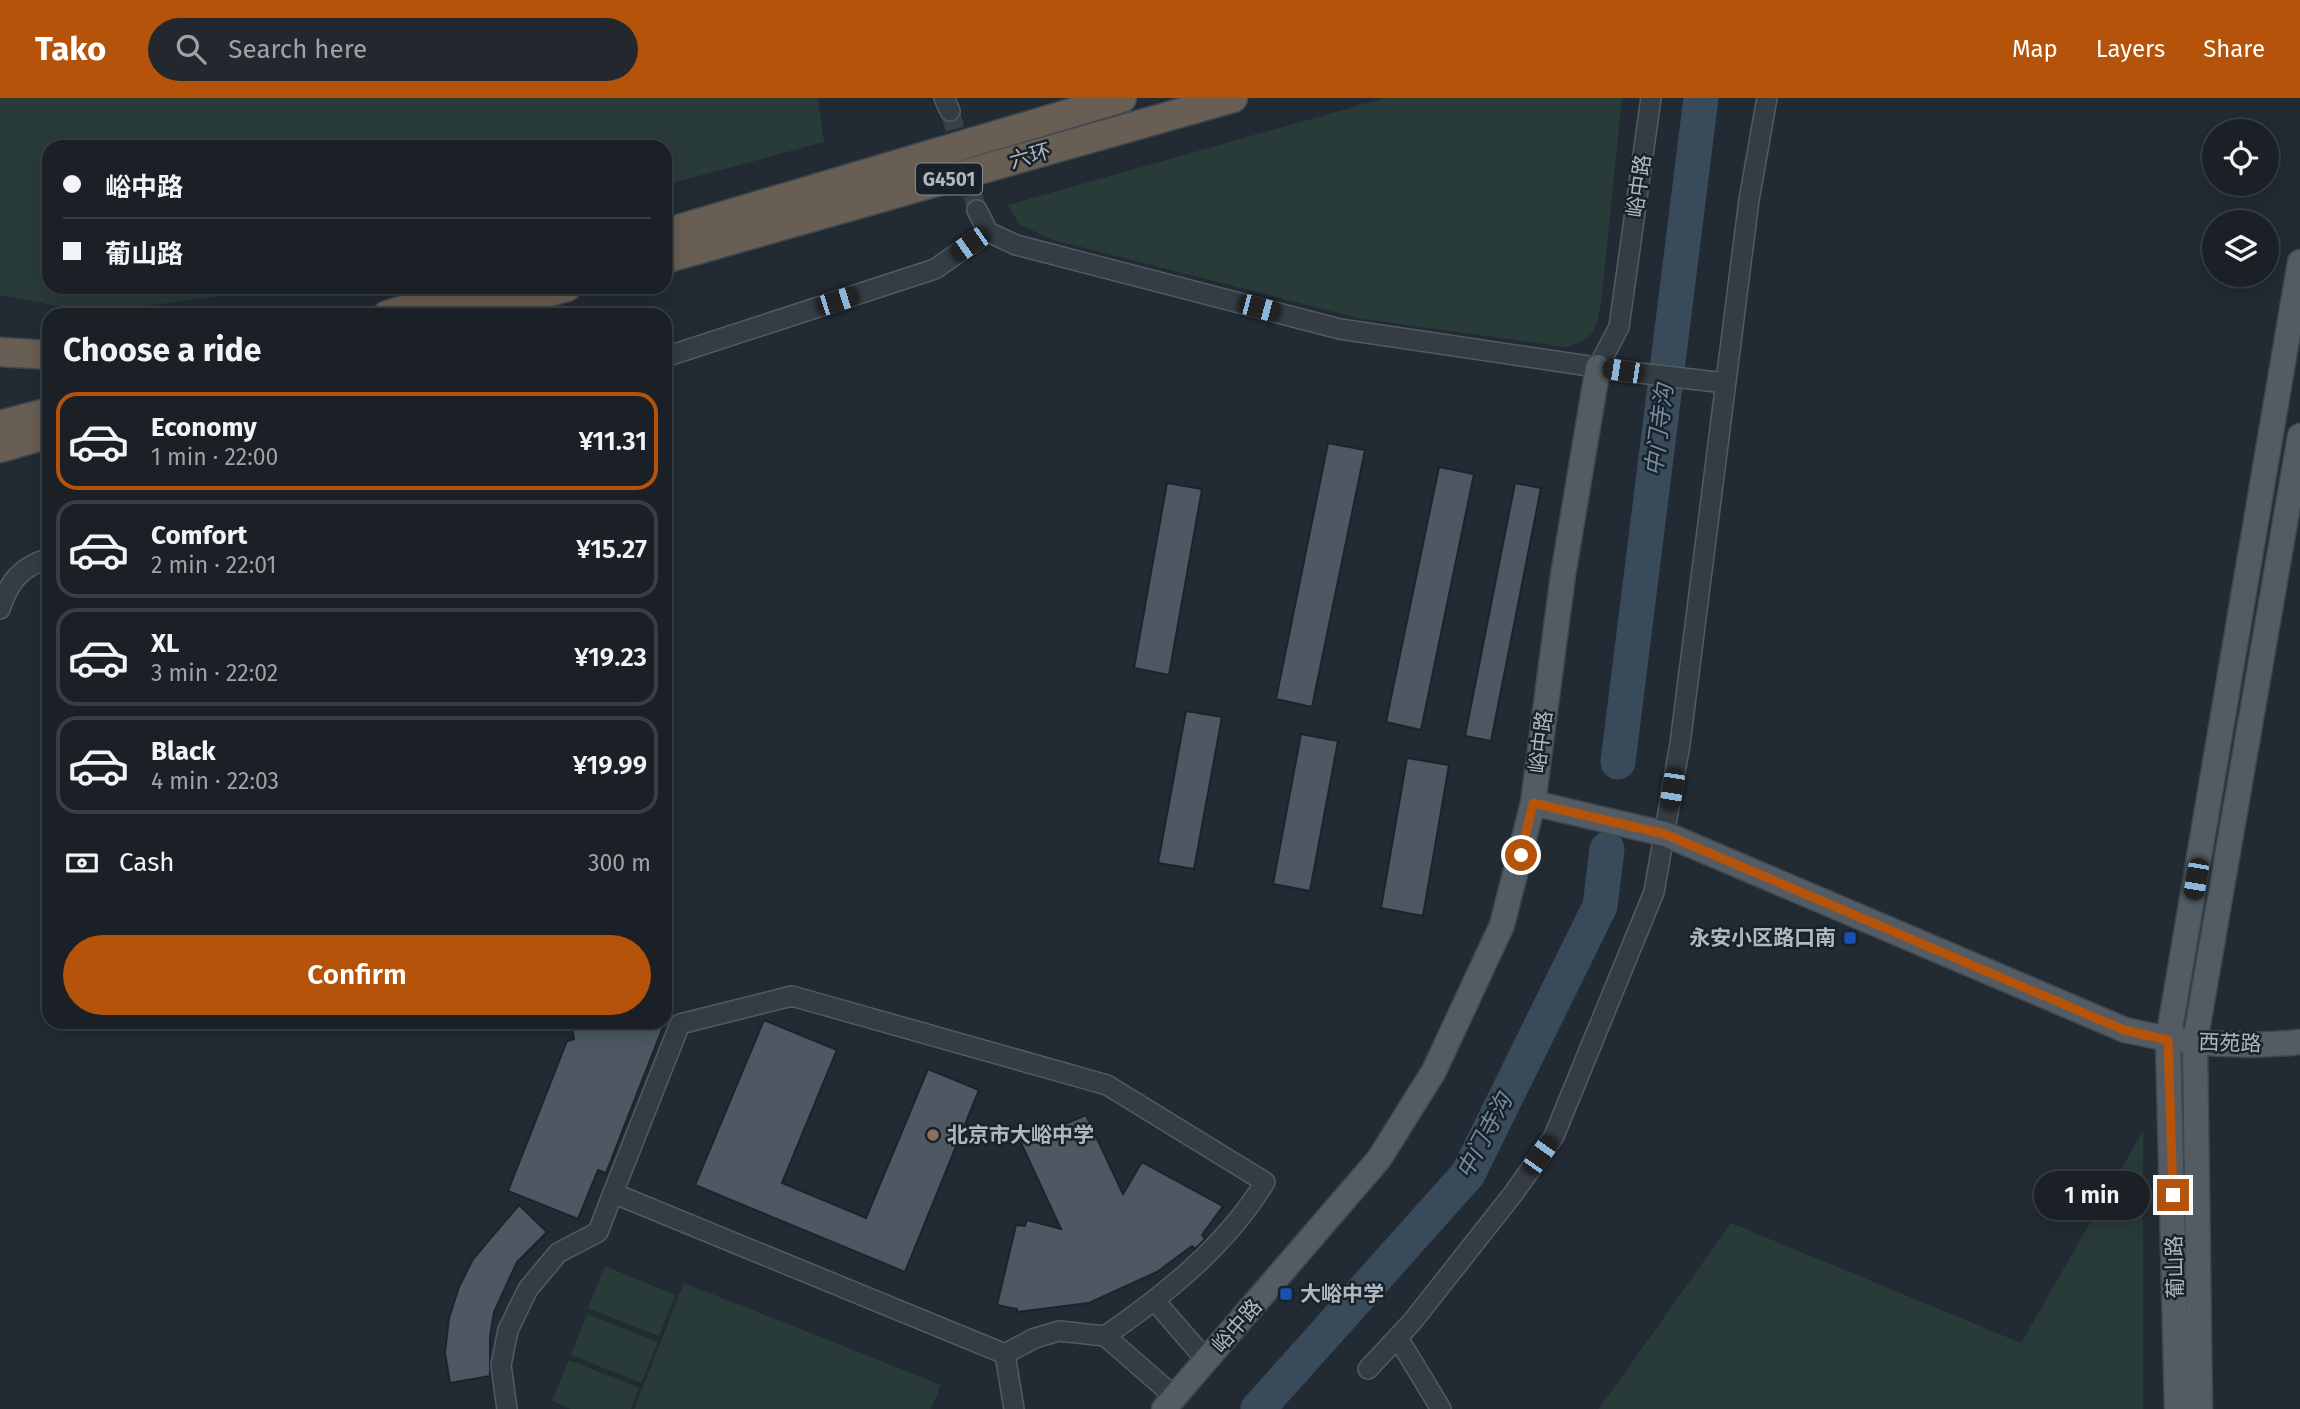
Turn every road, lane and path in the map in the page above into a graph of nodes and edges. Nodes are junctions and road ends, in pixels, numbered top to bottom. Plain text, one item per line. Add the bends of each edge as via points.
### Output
1 (1122, 98) edge
2 (1233, 98) edge
3 (1651, 98) edge
4 (1767, 98) edge
5 (977, 210) tunnel mouth
6 (672, 231) edge
7 (988, 232) junction
8 (672, 257) edge
9 (2300, 262) edge
10 (458, 294) edge
11 (542, 294) edge
12 (411, 308) edge
13 (494, 308) edge
14 (0, 352) edge
15 (42, 355) edge
16 (672, 355) edge
17 (1598, 368) junction
18 (1724, 383) junction
19 (42, 414) edge
20 (0, 425) edge
21 (42, 436) edge
22 (2300, 436) edge
23 (0, 448) edge
24 (42, 561) edge
25 (0, 609) edge
26 (1533, 803) junction
27 (1665, 834) junction
28 (2168, 1040) junction
29 (2195, 1042) junction
30 (2300, 1042) edge
31 (613, 1193) junction
32 (1155, 1301) junction
33 (1105, 1336) junction
34 (1398, 1338) junction
35 (1005, 1354) junction
36 (1207, 1361) junction
37 (1367, 1369) dead end
38 (1170, 1403) edge
39 (507, 1409) edge
40 (1014, 1409) edge
41 (1441, 1409) edge
42 (2177, 1409) edge
43 (2200, 1409) edge

1 - 6 highway, 六环 / G4501
2 - 8 highway, 六环 / G4501
3 - 17 street, 峪中路 via 1619,327
4 - 18 street
5 - 7 street
7 - 16 street via 935,269
7 - 17 street via 1016,245 1340,328
9 - 28 main road, 葡山路
10 - 12 highway
11 - 13 highway
14 - 15 highway
17 - 18 street
17 - 26 main road, 峪中路 via 1563,575
18 - 27 street
19 - 20 highway
21 - 23 highway
22 - 29 main road, 葡山路
24 - 25 street via 7,586
26 - 27 main road, 西苑路
26 - 36 main road, 峪中路 via 1502,925 1434,1072 1379,1159
27 - 28 main road, 西苑路 via 2124,1030
27 - 34 street via 1654,891 1554,1136
28 - 29 main road, 西苑路
28 - 42 main road, 葡山路
29 - 30 main road, 西苑路 via 2252,1047
29 - 43 main road, 葡山路
31 - 32 street via 680,1024 792,996 1107,1085 1265,1182 1206,1256
31 - 35 street
31 - 39 street via 598,1232 558,1254 528,1289 509,1330 501,1365
32 - 33 street
32 - 36 street
33 - 35 street via 1059,1331
33 - 38 street
34 - 37 street
34 - 41 street
35 - 40 street
36 - 38 main road, 峪中路

